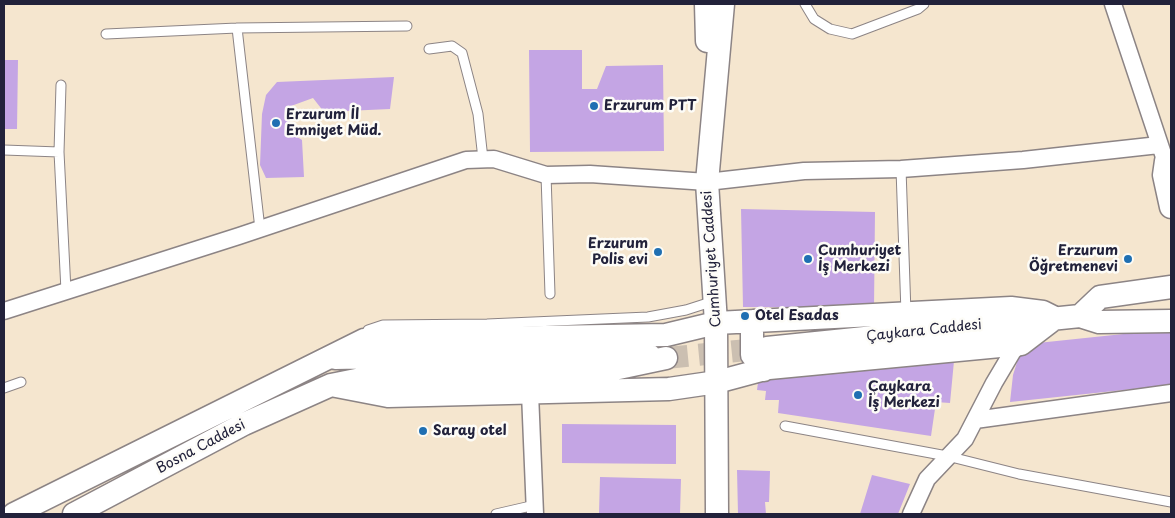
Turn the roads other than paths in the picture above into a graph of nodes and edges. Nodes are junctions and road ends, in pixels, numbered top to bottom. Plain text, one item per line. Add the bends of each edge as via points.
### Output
1 (706, 4) edge
2 (723, 4) edge
3 (805, 4) edge
4 (924, 4) edge
5 (1113, 4) edge
6 (407, 26) dead end
7 (237, 28) junction
8 (106, 34) dead end
9 (429, 49) dead end
10 (61, 85) dead end
11 (4, 150) edge
12 (59, 152) junction
13 (1165, 157) edge
14 (483, 159) junction
15 (901, 169) junction
16 (546, 175) junction
17 (707, 182) junction
18 (1171, 207) edge
19 (260, 229) junction
20 (1171, 287) edge
21 (66, 291) junction
22 (550, 294) dead end
23 (715, 300) junction
24 (4, 311) edge
25 (906, 313) junction
26 (1080, 316) junction
27 (1055, 318) junction
28 (754, 321) junction
29 (1171, 321) edge
30 (716, 323) junction
31 (666, 335) junction
32 (364, 340) junction
33 (1021, 344) junction
34 (767, 348) tunnel mouth
35 (327, 358) junction
36 (764, 370) junction
37 (21, 382) dead end
38 (718, 382) junction
39 (331, 385) junction
40 (4, 388) edge
41 (669, 389) junction
42 (530, 393) junction
43 (1171, 393) edge
44 (975, 420) junction
45 (786, 426) dead end
46 (947, 456) junction
47 (1171, 502) edge
48 (535, 510) edge
49 (82, 512) edge
50 (14, 514) edge
51 (496, 514) edge
52 (716, 514) edge
53 (911, 514) edge

1 - 17 main road
2 - 17 main road, Cumhuriyet Caddesi
3 - 4 lane via 814,18 830,29 852,34
5 - 13 street
6 - 7 lane
7 - 8 lane
7 - 19 lane
9 - 14 lane via 452,46 462,53 478,114
10 - 12 lane
11 - 12 lane
12 - 21 lane
13 - 15 street via 1022,160
13 - 18 main road via 1164,175
14 - 16 street via 494,158
14 - 19 street via 466,160
15 - 17 street via 804,171
15 - 25 lane
16 - 17 street via 590,174
16 - 22 lane
17 - 23 main road, Cumhuriyet Caddesi
19 - 21 street
20 - 26 main road via 1100,297
21 - 24 street
23 - 30 main road, Cumhuriyet Caddesi
23 - 32 lane via 686,310 648,317 383,325 368,330
25 - 27 main road via 1011,308 1042,312
25 - 28 main road
26 - 27 main road, Çaykara Caddesi
26 - 29 main road, Çaykara Caddesi via 1099,322
27 - 33 main road
27 - 34 main road, Çaykara Caddesi
28 - 30 main road
28 - 36 main road via 752,355
30 - 31 main road
30 - 38 main road, Cumhuriyet Caddesi
31 - 32 main road
31 - 41 main road via 674,344 676,371
32 - 35 main road
33 - 36 main road
33 - 44 street via 1008,359
35 - 39 main road, Bosna Caddesi via 616,352 666,358 614,370 381,374
35 - 50 main road
36 - 38 main road
37 - 40 lane
38 - 41 main road
38 - 52 main road, Cumhuriyet Caddesi
39 - 42 main road via 388,396
39 - 49 main road, Bosna Caddesi via 244,424
41 - 42 main road
42 - 48 street
43 - 44 street
44 - 46 street via 965,439
45 - 46 lane
46 - 47 lane via 1019,474
46 - 53 street via 927,479
48 - 51 lane

